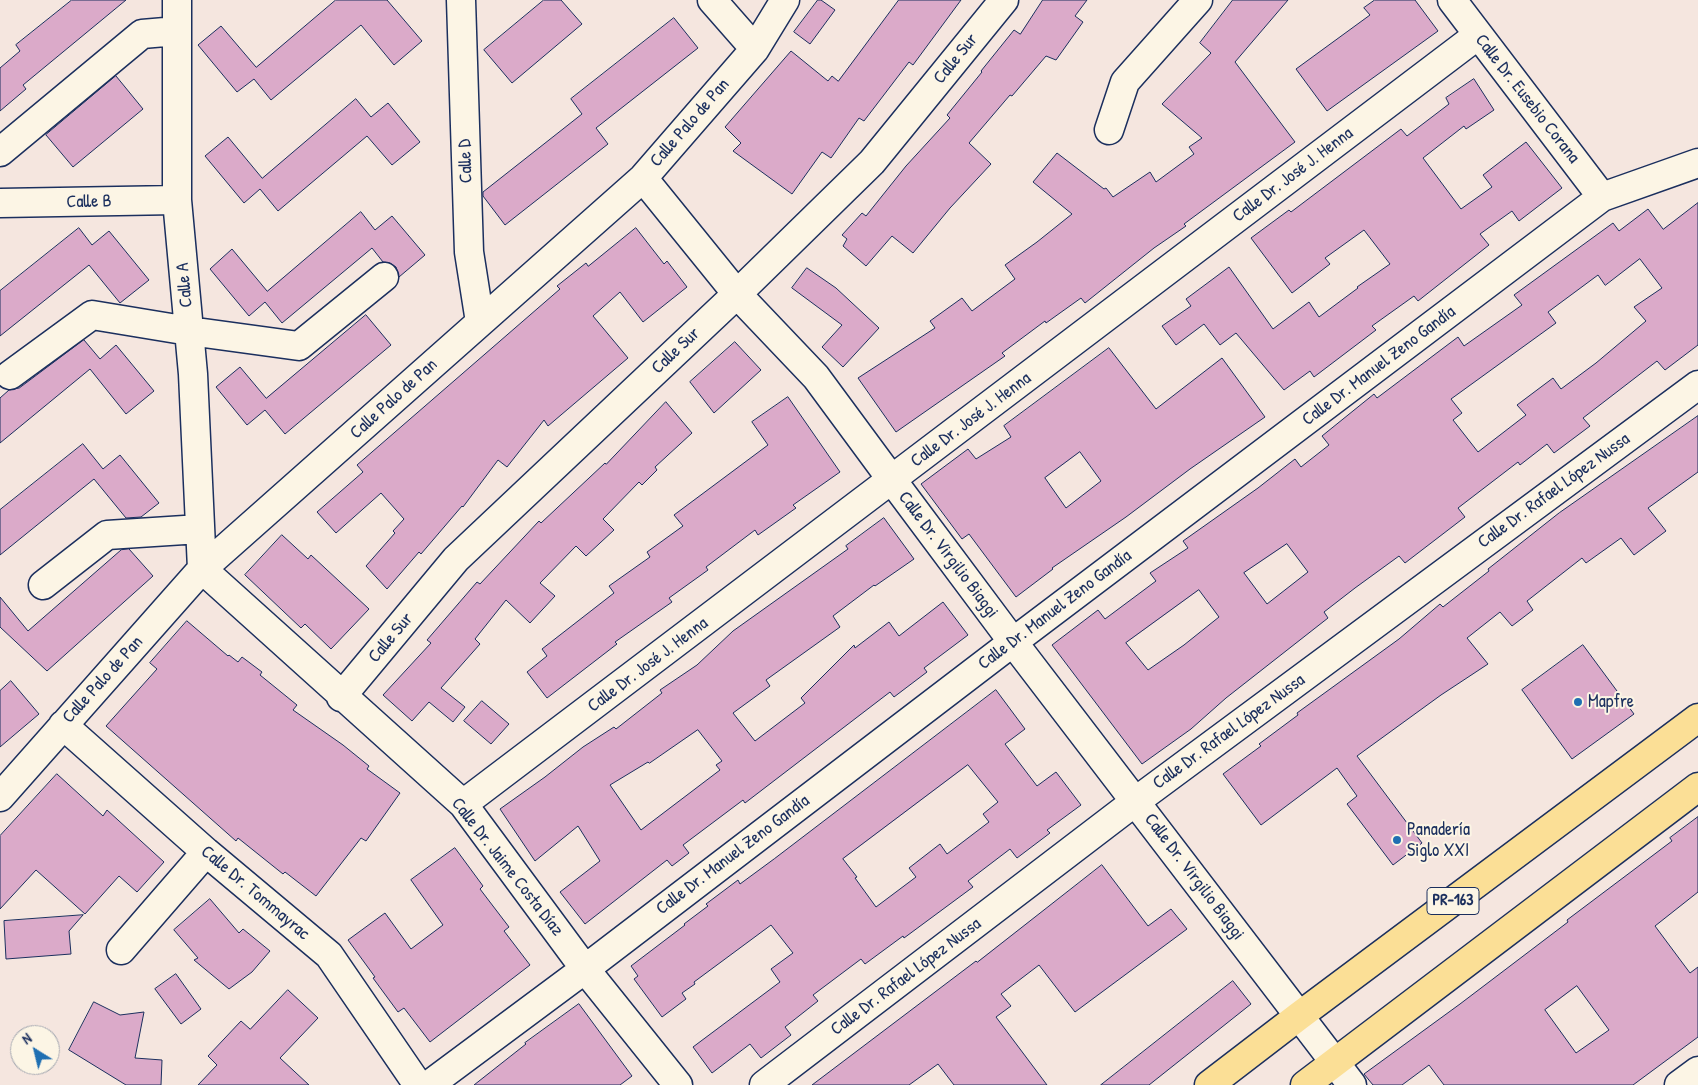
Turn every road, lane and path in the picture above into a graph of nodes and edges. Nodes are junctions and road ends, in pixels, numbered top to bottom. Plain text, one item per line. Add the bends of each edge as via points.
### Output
1 (177, 0) edge
2 (461, 0) edge
3 (712, 0) edge
4 (785, 0) edge
5 (1004, 0) edge
6 (1198, 0) edge
7 (1452, 0) edge
8 (177, 31) junction
9 (1478, 35) junction
10 (755, 48) junction
11 (1109, 130) dead end
12 (0, 152) edge
13 (1698, 164) edge
14 (643, 178) junction
15 (1602, 197) junction
16 (177, 200) junction
17 (0, 203) edge
18 (384, 277) dead end
19 (737, 294) junction
20 (480, 322) junction
21 (189, 330) junction
22 (10, 375) dead end
23 (1698, 385) edge
24 (892, 480) junction
25 (200, 529) junction
26 (202, 569) junction
27 (43, 585) dead end
28 (1013, 642) junction
29 (342, 696) junction
30 (1698, 718) edge
31 (63, 725) junction
32 (1698, 787) edge
33 (0, 797) edge
34 (1136, 801) junction
35 (463, 804) junction
36 (206, 852) junction
37 (121, 950) dead end
38 (585, 969) junction
39 (1299, 1016) junction
40 (1335, 1063) junction
41 (1698, 1071) edge
42 (418, 1085) edge
43 (429, 1085) edge
44 (678, 1085) edge
45 (764, 1085) edge
46 (1208, 1085) edge
47 (1305, 1085) edge
48 (1352, 1085) edge
49 (1679, 1085) edge

1 - 8 street, Calle A
2 - 20 street, Calle D via 469,252
3 - 10 street
4 - 10 street, Calle Palo de Pan
5 - 19 street, Calle Sur via 872,162
6 - 11 street via 1125,82
7 - 9 street, Calle Dr. Eusebio Corana
8 - 12 street via 142,34
8 - 16 street, Calle A
9 - 15 street, Calle Dr. Eusebio Corana
9 - 24 street, Calle Dr. José J. Henna
10 - 14 street, Calle Palo de Pan
13 - 15 street, Calle Dr. Manuel Zeno Gandía
14 - 19 street, Calle Dr. Virgilio Biaggi
14 - 20 street, Calle Palo de Pan
15 - 28 street, Calle Dr. Manuel Zeno Gandía
16 - 17 street, Calle B
16 - 21 street, Calle A
18 - 21 street via 299,346
19 - 24 street, Calle Dr. Virgilio Biaggi via 816,377
19 - 29 street, Calle Sur via 456,559
20 - 26 street, Calle Palo de Pan
21 - 22 street via 92,315
21 - 25 street, Calle A
23 - 34 street, Calle Dr. Rafael López Nussa
24 - 28 street, Calle Dr. Virgilio Biaggi
24 - 35 street, Calle Dr. José J. Henna
25 - 26 street, Calle A
25 - 27 street via 107,535
26 - 29 street, Calle Dr. Jaime Costa Díaz
26 - 31 street, Calle Palo de Pan
28 - 34 street, Calle Dr. Virgilio Biaggi
28 - 38 street, Calle Dr. Manuel Zeno Gandía
29 - 35 street, Calle Dr. Jaime Costa Díaz
30 - 39 main road, PR-163
31 - 33 street, Calle Palo de Pan
31 - 36 street, Calle Dr. Tommayrac
32 - 40 main road
34 - 39 street, Calle Dr. Virgilio Biaggi
34 - 45 street, Calle Dr. Rafael López Nussa
35 - 38 street, Calle Dr. Jaime Costa Díaz
36 - 37 street
36 - 42 street, Calle Dr. Tommayrac via 330,955
38 - 43 street, Calle Dr. Manuel Zeno Gandía
38 - 44 street, Calle Dr. Jaime Costa Díaz
39 - 40 street, Calle Dr. Virgilio Biaggi
39 - 46 main road, PR-163
40 - 47 main road
40 - 48 street, Calle Dr. Virgilio Biaggi
41 - 49 street

